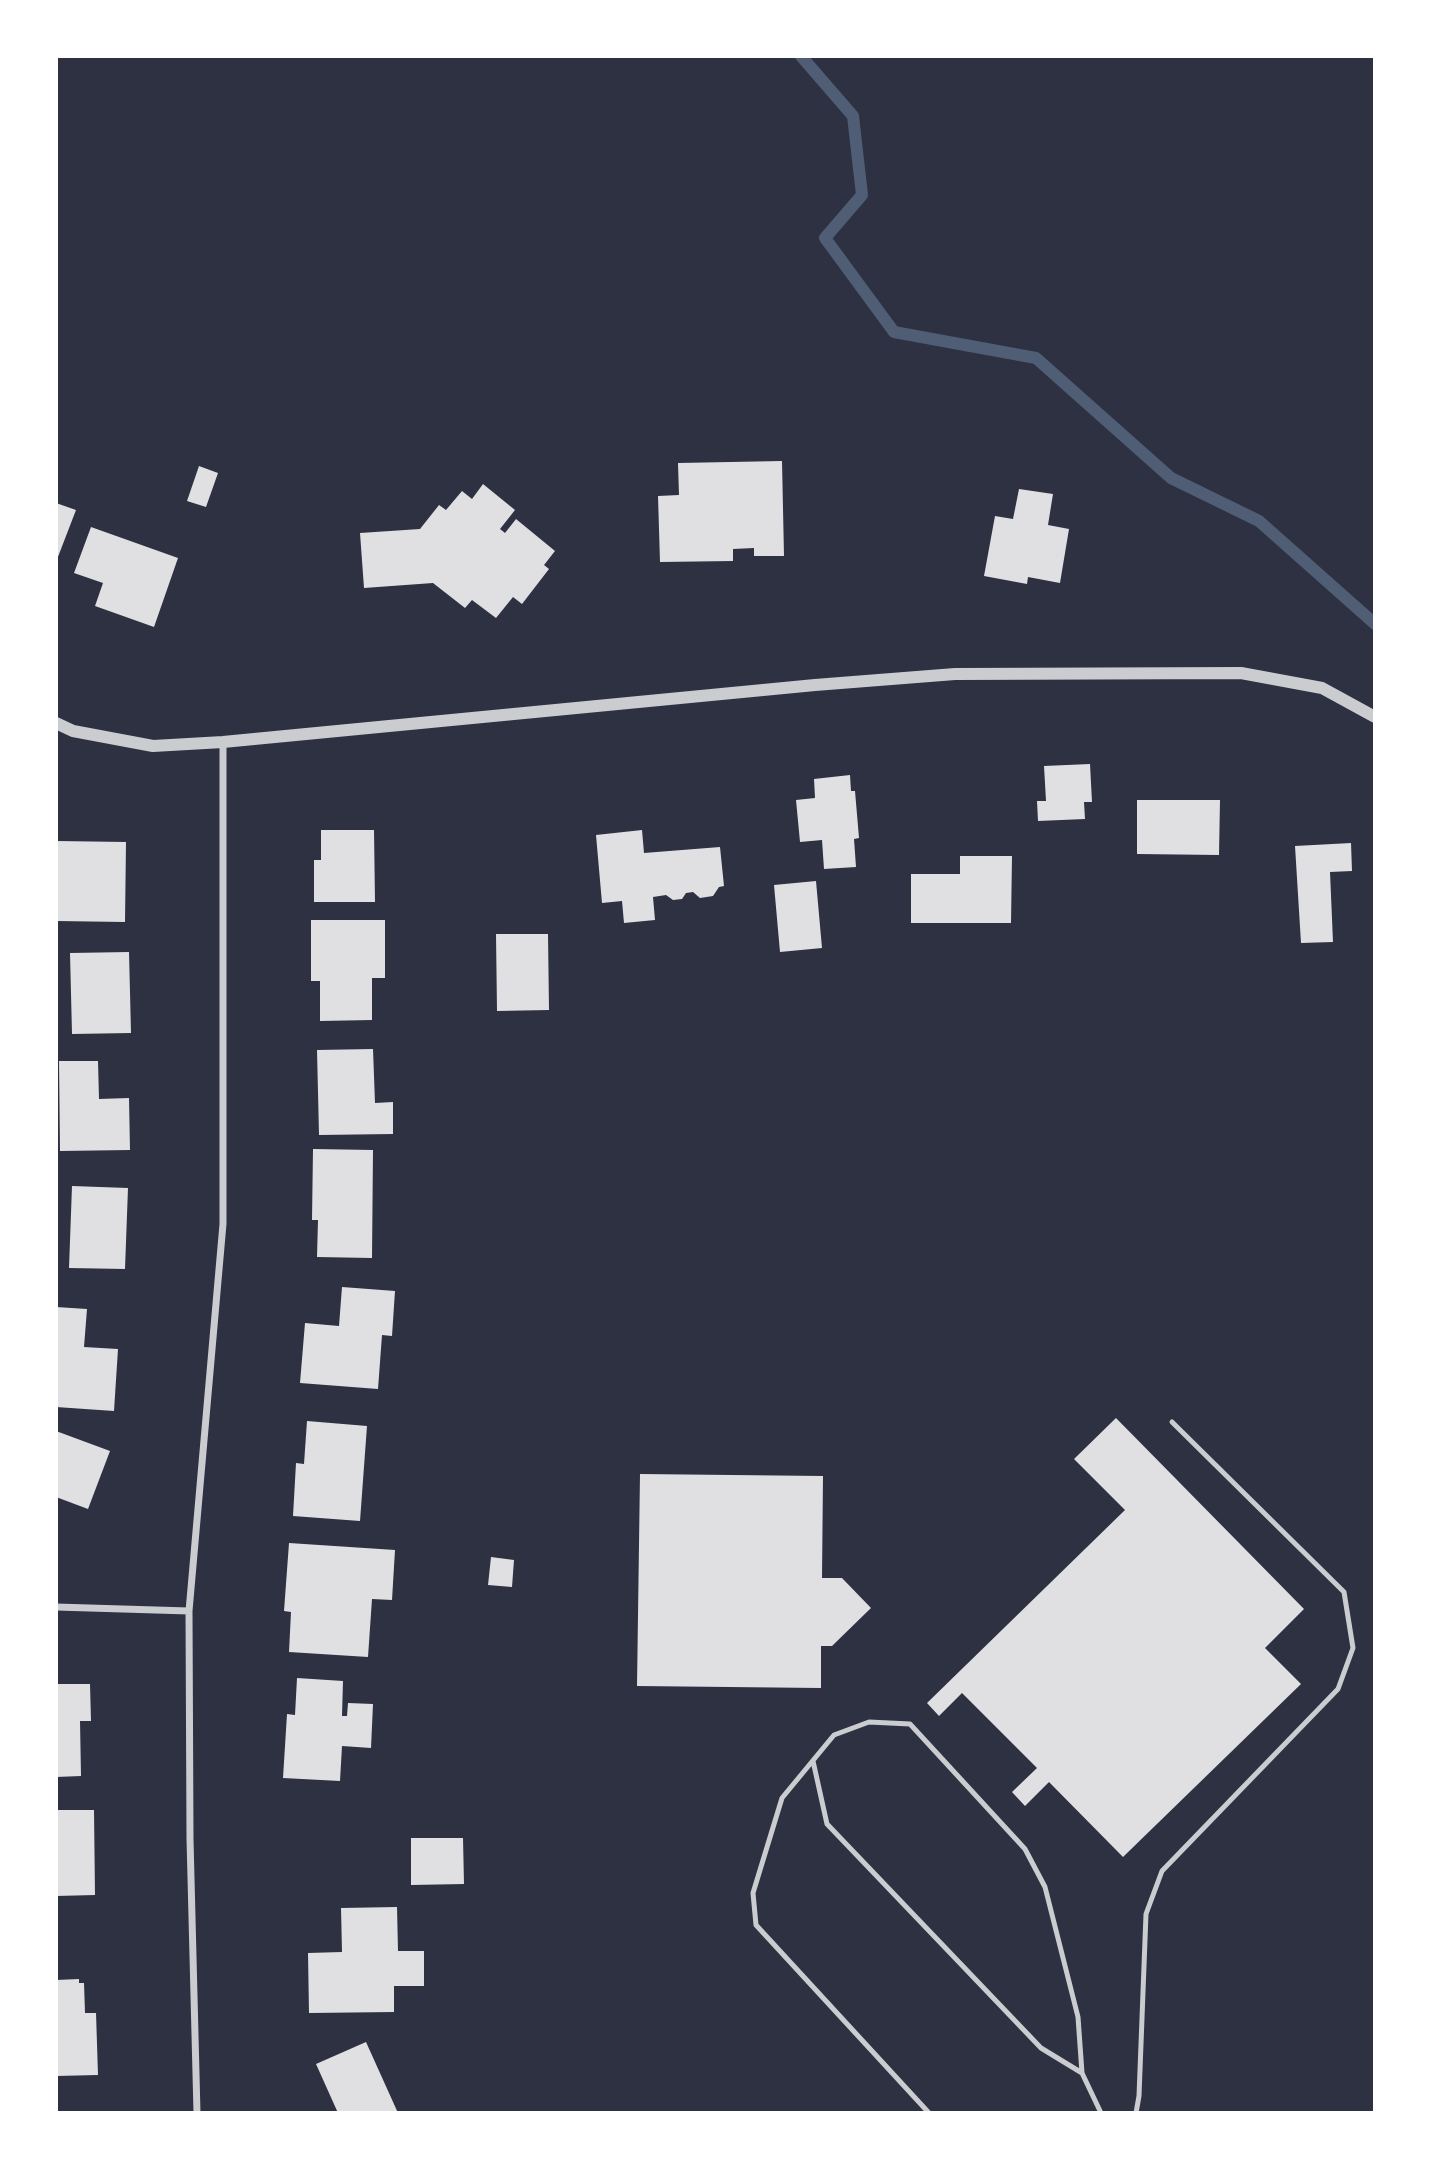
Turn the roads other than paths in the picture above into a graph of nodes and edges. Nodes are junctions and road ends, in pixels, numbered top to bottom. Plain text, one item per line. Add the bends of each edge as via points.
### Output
1 (1375, 718) edge
2 (56, 723) edge
3 (223, 742) junction
4 (1171, 1422) dead end
5 (56, 1607) edge
6 (189, 1611) junction
7 (813, 1761) junction
8 (1082, 2073) junction
9 (197, 2113) edge
10 (929, 2113) edge
11 (1101, 2113) edge
12 (1136, 2113) edge

1 - 3 street via 1322,688 1241,673 955,674
2 - 3 street via 73,731 153,746
3 - 6 street via 223,1224
4 - 12 lane via 1344,1592 1353,1648 1338,1689 1162,1871 1146,1914
5 - 6 street
6 - 9 street
7 - 8 lane via 827,1824 1041,2048
7 - 8 lane via 834,1735 869,1722 910,1724 1025,1849 1045,1887 1078,2017
7 - 10 lane via 782,1798 753,1893 756,1925
8 - 11 lane

